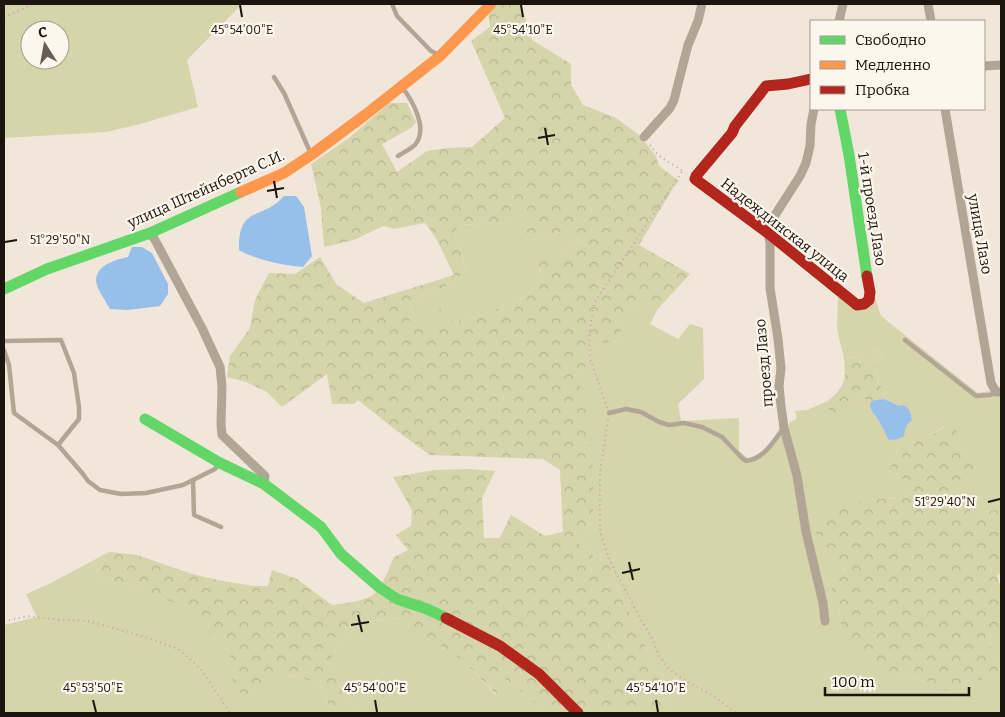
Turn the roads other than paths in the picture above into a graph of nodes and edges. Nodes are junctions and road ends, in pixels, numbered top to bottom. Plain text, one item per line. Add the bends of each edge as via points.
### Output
1 (392, 4) edge
2 (491, 4) edge
3 (702, 4) edge
4 (843, 4) edge
5 (928, 4) edge
6 (839, 20) edge
7 (931, 20) edge
8 (440, 56) junction
9 (1001, 65) edge
10 (985, 66) edge
11 (274, 77) dead end
12 (810, 79) edge
13 (401, 86) junction
14 (814, 110) edge
15 (840, 110) edge
16 (945, 110) edge
17 (644, 137) road end
18 (311, 155) junction
19 (398, 156) dead end
20 (150, 233) junction
21 (768, 234) junction
22 (4, 289) edge
23 (857, 305) joint
24 (905, 340) dead end
25 (4, 341) edge
26 (4, 350) edge
27 (999, 392) edge
28 (609, 413) road end
29 (145, 419) dead end
30 (784, 428) junction
31 (58, 445) junction
32 (220, 463) junction
33 (193, 480) junction
34 (264, 484) junction
35 (222, 527) dead end
36 (825, 621) dead end
37 (578, 713) edge

1 - 8 lane via 397,16
2 - 8 street, улица Штейнберга С.И.
3 - 17 street via 670,108
4 - 6 street
5 - 7 street
8 - 13 street, улица Штейнберга С.И.
9 - 10 street
11 - 18 lane
12 - 21 street, Надеждинская улица via 766,86 695,179
13 - 18 street, улица Штейнберга С.И.
13 - 19 lane via 412,101 421,130 417,143
14 - 21 street, проезд Лазо via 806,162 770,223
15 - 23 street, 1-й проезд Лазо via 870,292 869,300
16 - 27 street, улица Лазо via 991,383
18 - 20 street, улица Штейнберга С.И. via 284,173
20 - 22 street, улица Штейнберга С.И. via 47,269
20 - 34 street via 220,367 222,435 266,476
21 - 23 street, Надеждинская улица
21 - 30 street, проезд Лазо
24 - 27 lane via 976,396
25 - 31 lane via 61,340 74,373 79,418
26 - 31 lane via 9,365 14,412
28 - 30 lane via 626,409 642,412 669,425 684,422 702,427 722,437 746,460 757,459
29 - 32 street
30 - 36 street, проезд Лазо via 797,476
31 - 33 lane via 100,490 121,494 146,493
32 - 33 lane
32 - 34 street
33 - 35 lane via 194,515
34 - 37 street via 321,527 341,554 378,587 397,599 427,609 500,646 539,674

